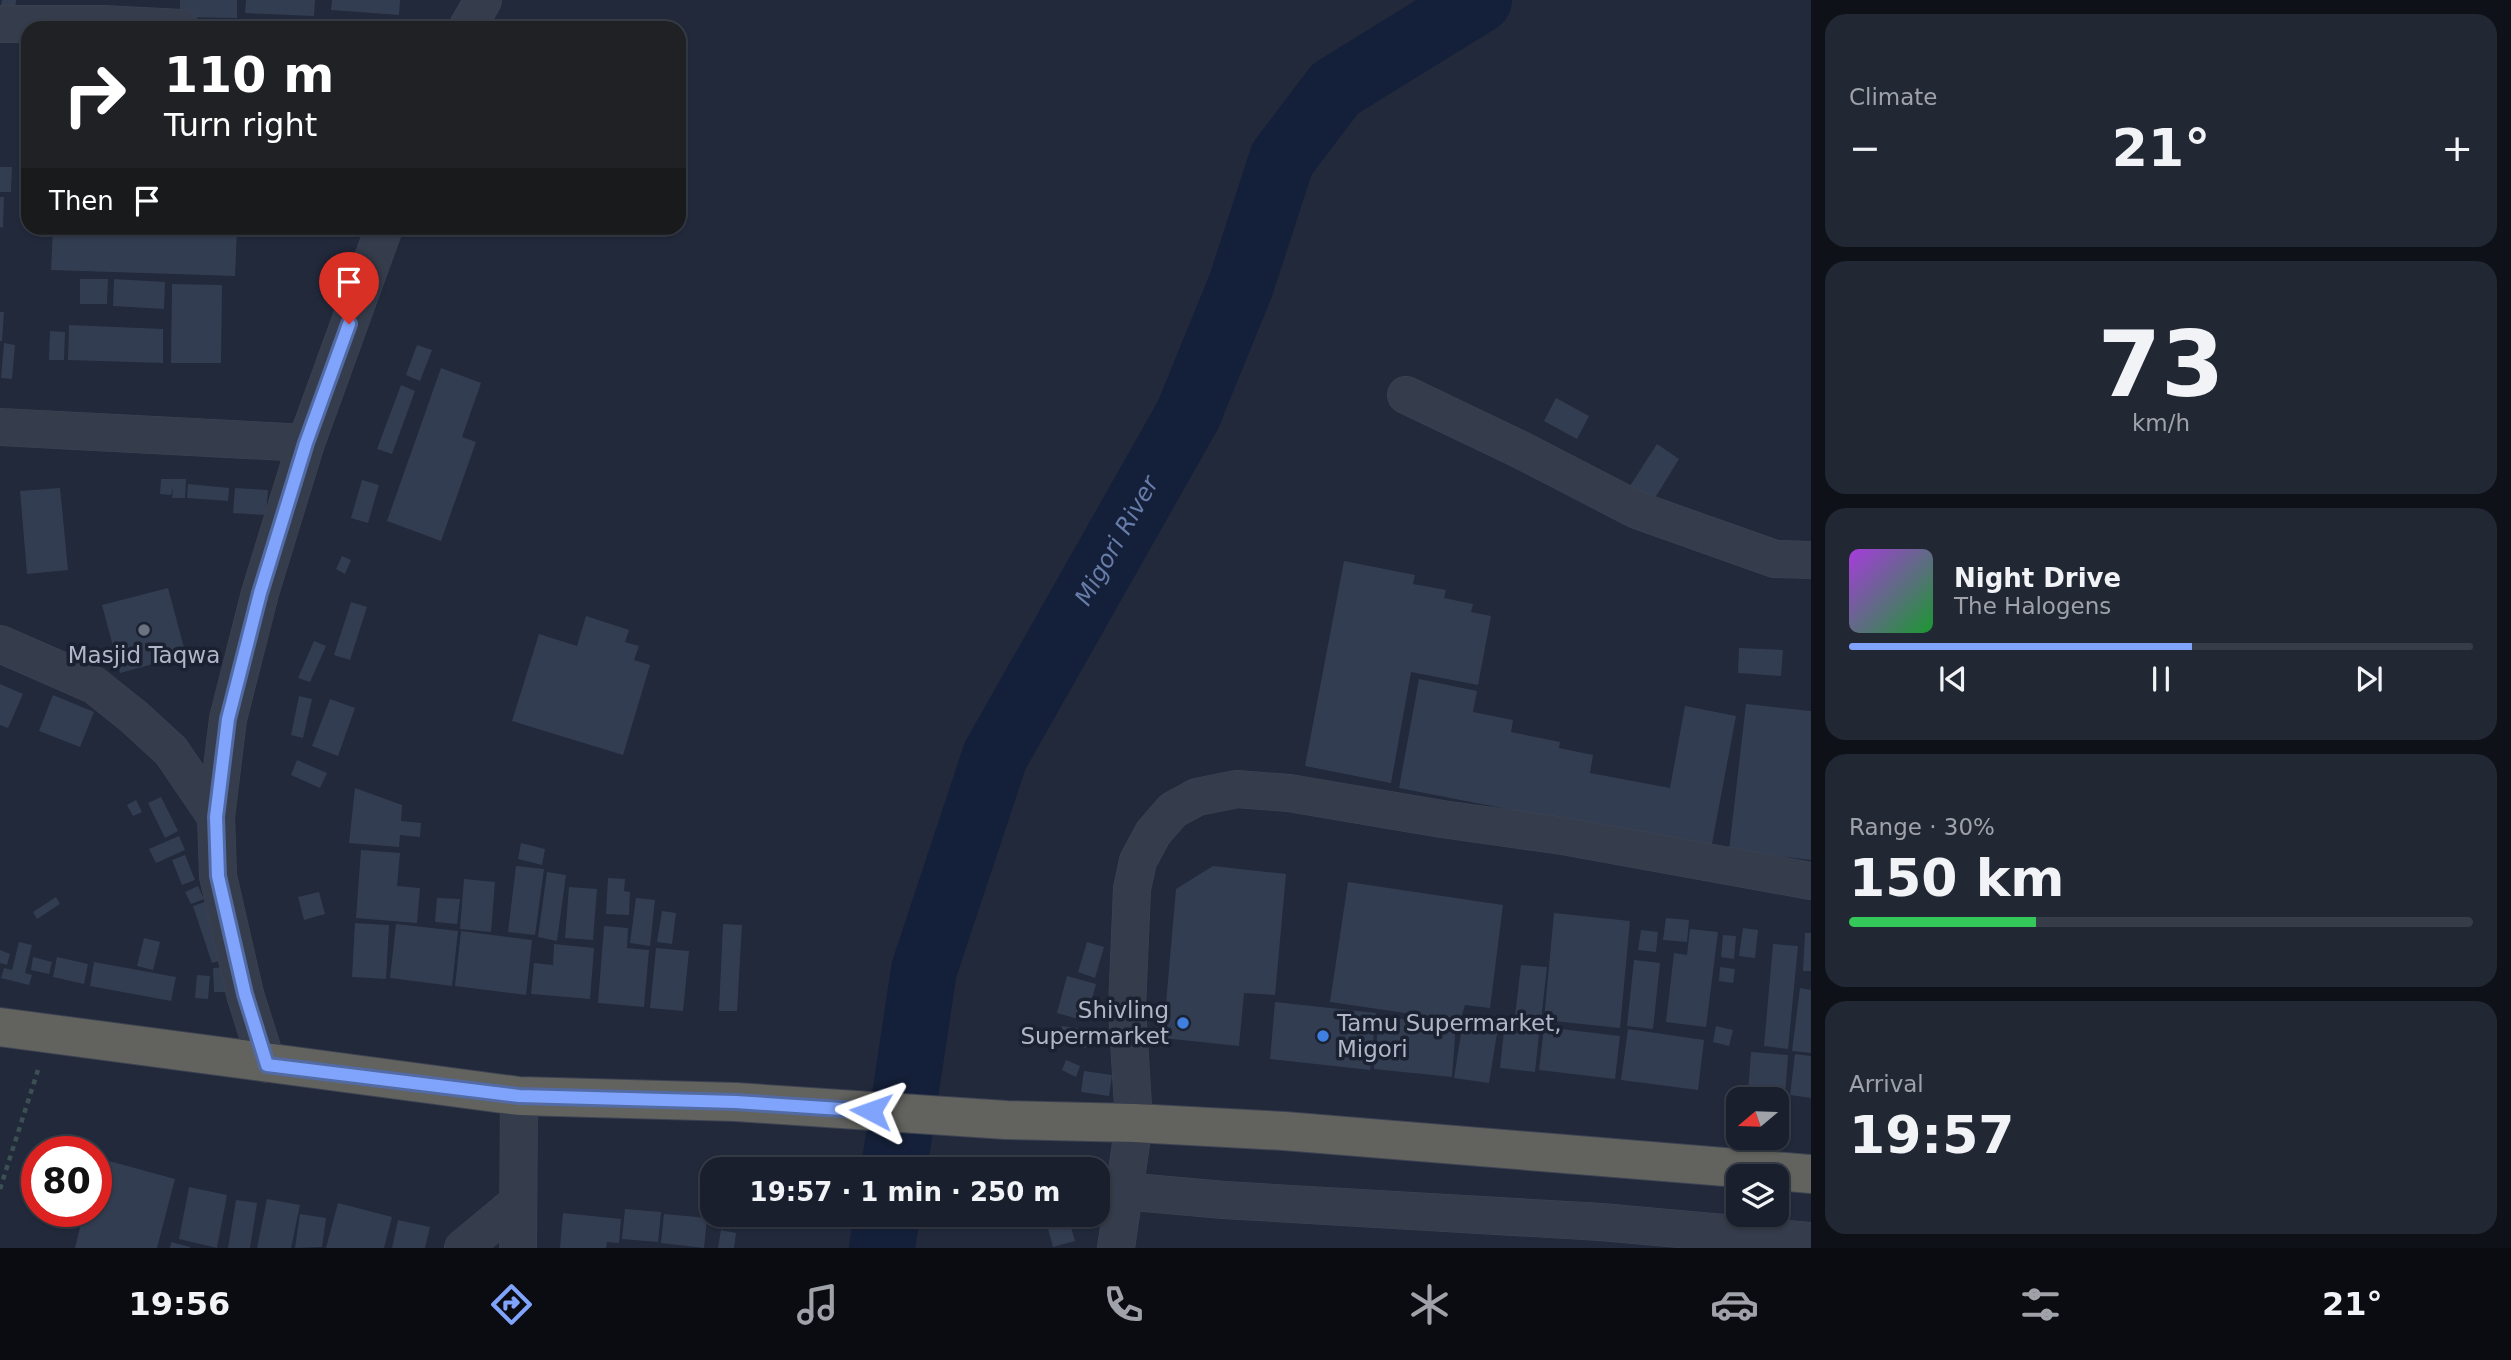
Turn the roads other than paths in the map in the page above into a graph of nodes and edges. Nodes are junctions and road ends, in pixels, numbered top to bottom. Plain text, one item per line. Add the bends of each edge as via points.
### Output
1 (483, 0) edge
2 (471, 21) edge
3 (0, 24) edge
4 (21, 24) edge
5 (381, 235) edge
6 (1406, 395) dead end
7 (0, 427) edge
8 (306, 443) junction
9 (1811, 560) edge
10 (0, 644) edge
11 (216, 817) junction
12 (1811, 881) edge
13 (0, 1027) edge
14 (267, 1065) junction
15 (519, 1096) junction
16 (1134, 1122) junction
17 (1811, 1174) edge
18 (1123, 1191) junction
19 (517, 1203) junction
20 (1811, 1241) edge
21 (463, 1248) edge
22 (518, 1248) edge
23 (1116, 1248) edge

1 - 2 street
3 - 4 street
5 - 8 street
6 - 9 street via 1637,510 1776,559
7 - 8 street
8 - 11 street via 228,719
10 - 11 street via 94,685 134,717 171,751
11 - 14 street via 218,876
12 - 16 street via 1289,793 1237,789 1197,797 1173,810 1153,833 1138,861 1132,888 1126,1008
13 - 14 highway
14 - 15 highway
15 - 16 highway
15 - 19 street
16 - 17 highway
16 - 18 street
18 - 20 street via 1601,1222
18 - 23 street
19 - 21 street
19 - 22 street

